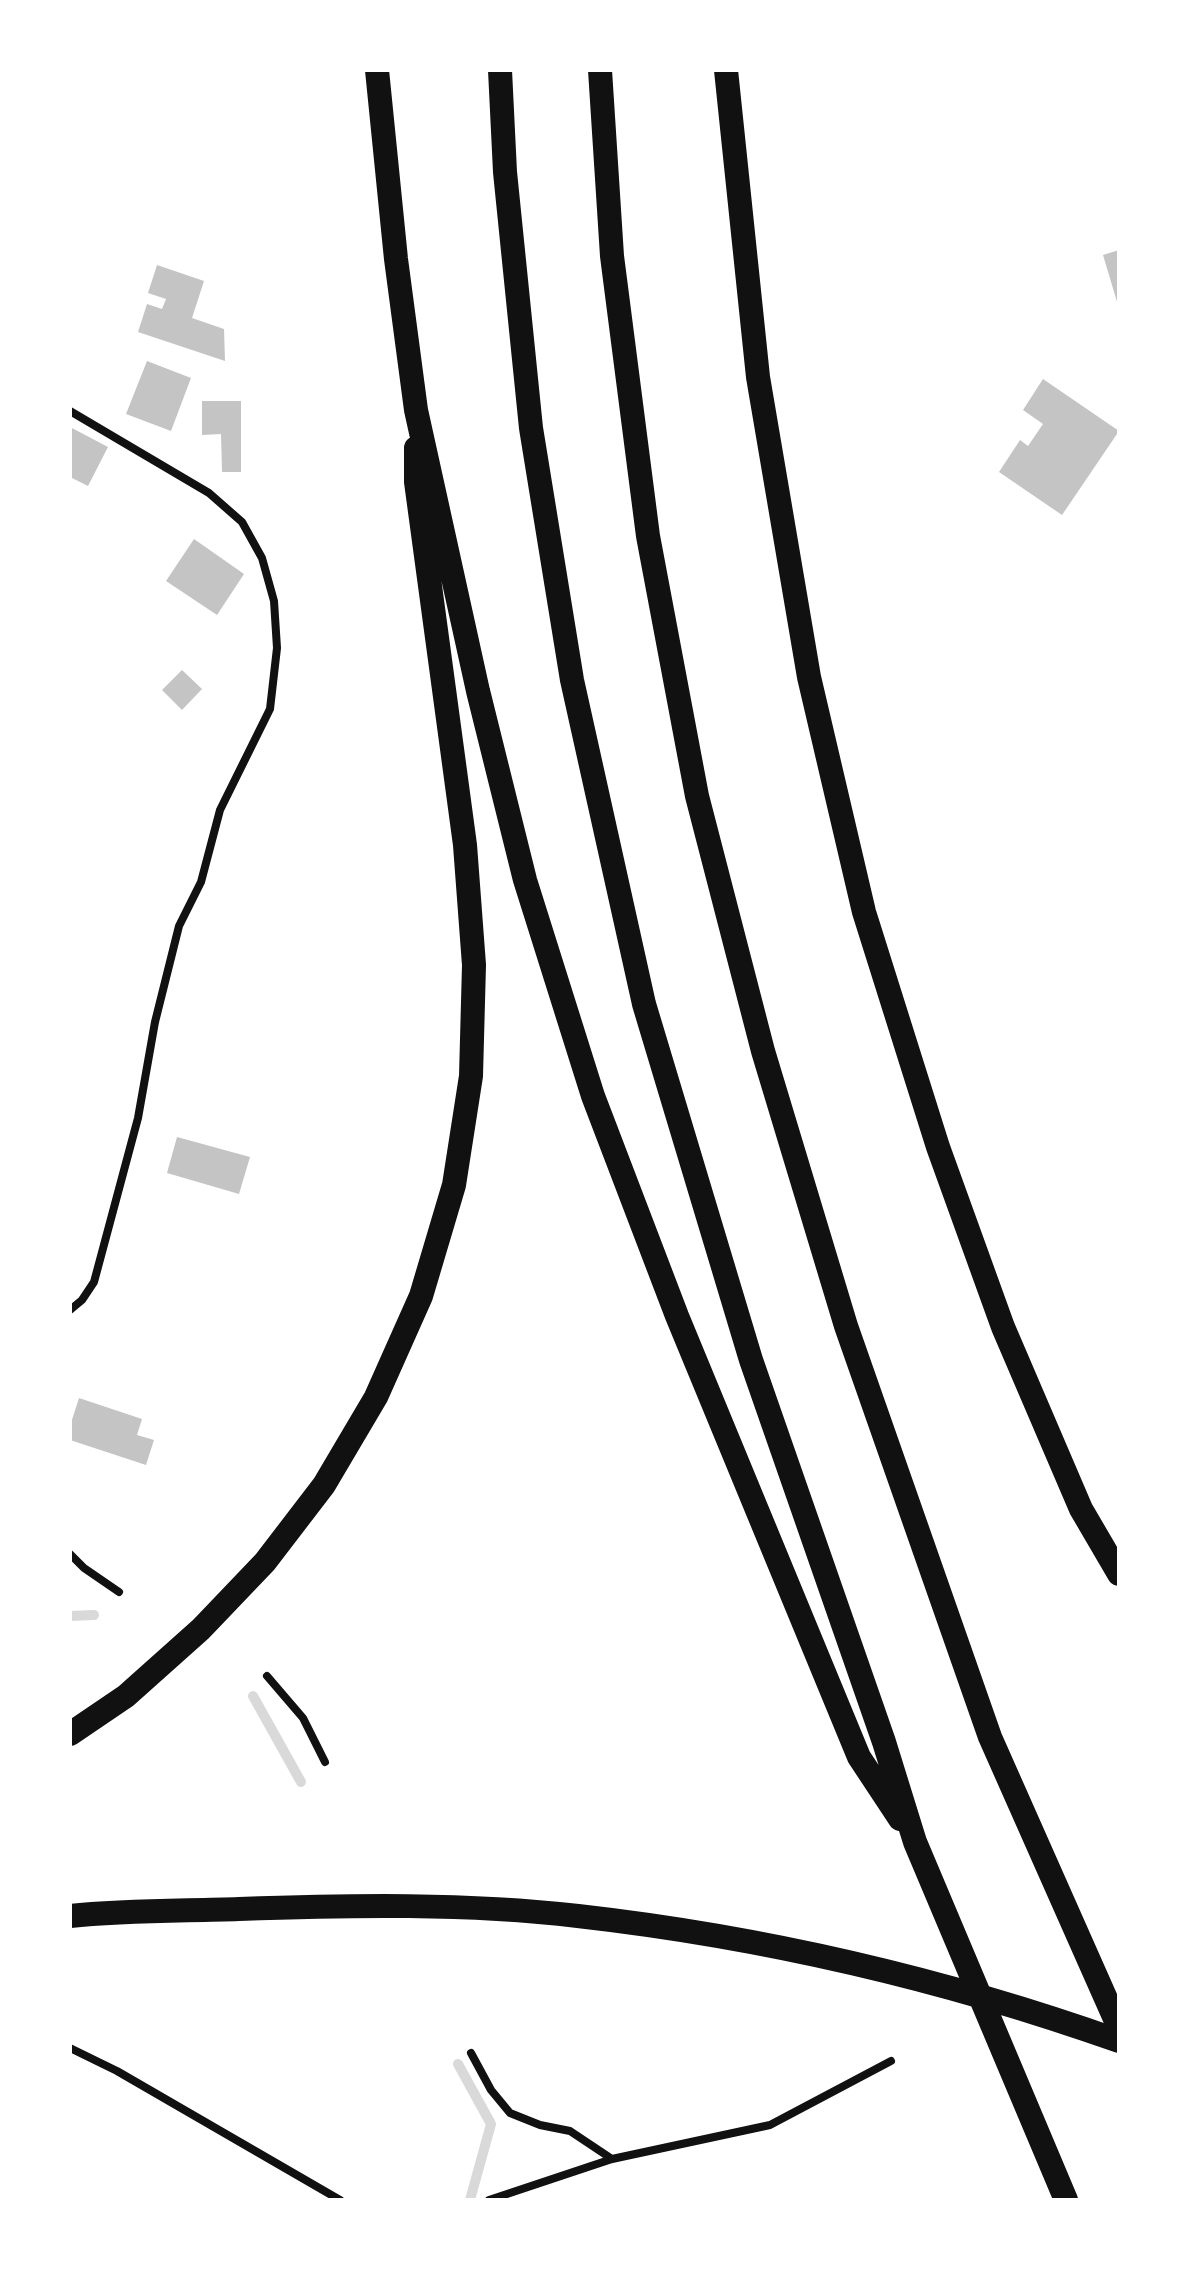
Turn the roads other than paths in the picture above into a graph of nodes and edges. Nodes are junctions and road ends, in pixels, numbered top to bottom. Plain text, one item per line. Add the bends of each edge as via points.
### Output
1 (377, 70) edge
2 (500, 70) edge
3 (600, 70) edge
4 (726, 70) edge
5 (416, 410) junction
6 (70, 411) edge
7 (70, 1310) edge
8 (70, 1554) edge
9 (1119, 1574) edge
10 (119, 1592) dead end
11 (267, 1676) dead end
12 (70, 1734) edge
13 (325, 1762) dead end
14 (915, 1842) junction
15 (70, 1916) edge
16 (1119, 2028) edge
17 (1119, 2041) edge
18 (70, 2048) edge
19 (471, 2053) dead end
20 (891, 2061) dead end
21 (612, 2159) junction
22 (340, 2200) edge
23 (489, 2200) edge
24 (1066, 2200) edge

1 - 5 highway
2 - 14 highway via 531,428 572,680 644,1004 751,1360
3 - 16 highway via 612,256 648,536 697,796 759,1036 846,1326 990,1737
4 - 9 highway via 758,377 809,677 864,912 938,1147 1003,1327 1081,1509
5 - 12 highway via 416,482 465,845 474,965 471,1076 454,1185 421,1296 376,1397 324,1485 265,1562 201,1629 126,1696
5 - 14 highway via 525,880 593,1096 677,1316 859,1757
6 - 7 street via 209,493 242,522 262,558 274,601 277,648 270,709 220,810 201,882 179,926 138,1118 94,1282
8 - 10 street
11 - 13 street via 303,1718
14 - 24 highway
15 - 17 highway via 282,1907 436,1907 575,1915 695,1931 862,1964 1025,2008
18 - 22 street
19 - 21 street via 510,2113 570,2131
20 - 21 street via 770,2125
21 - 23 street

